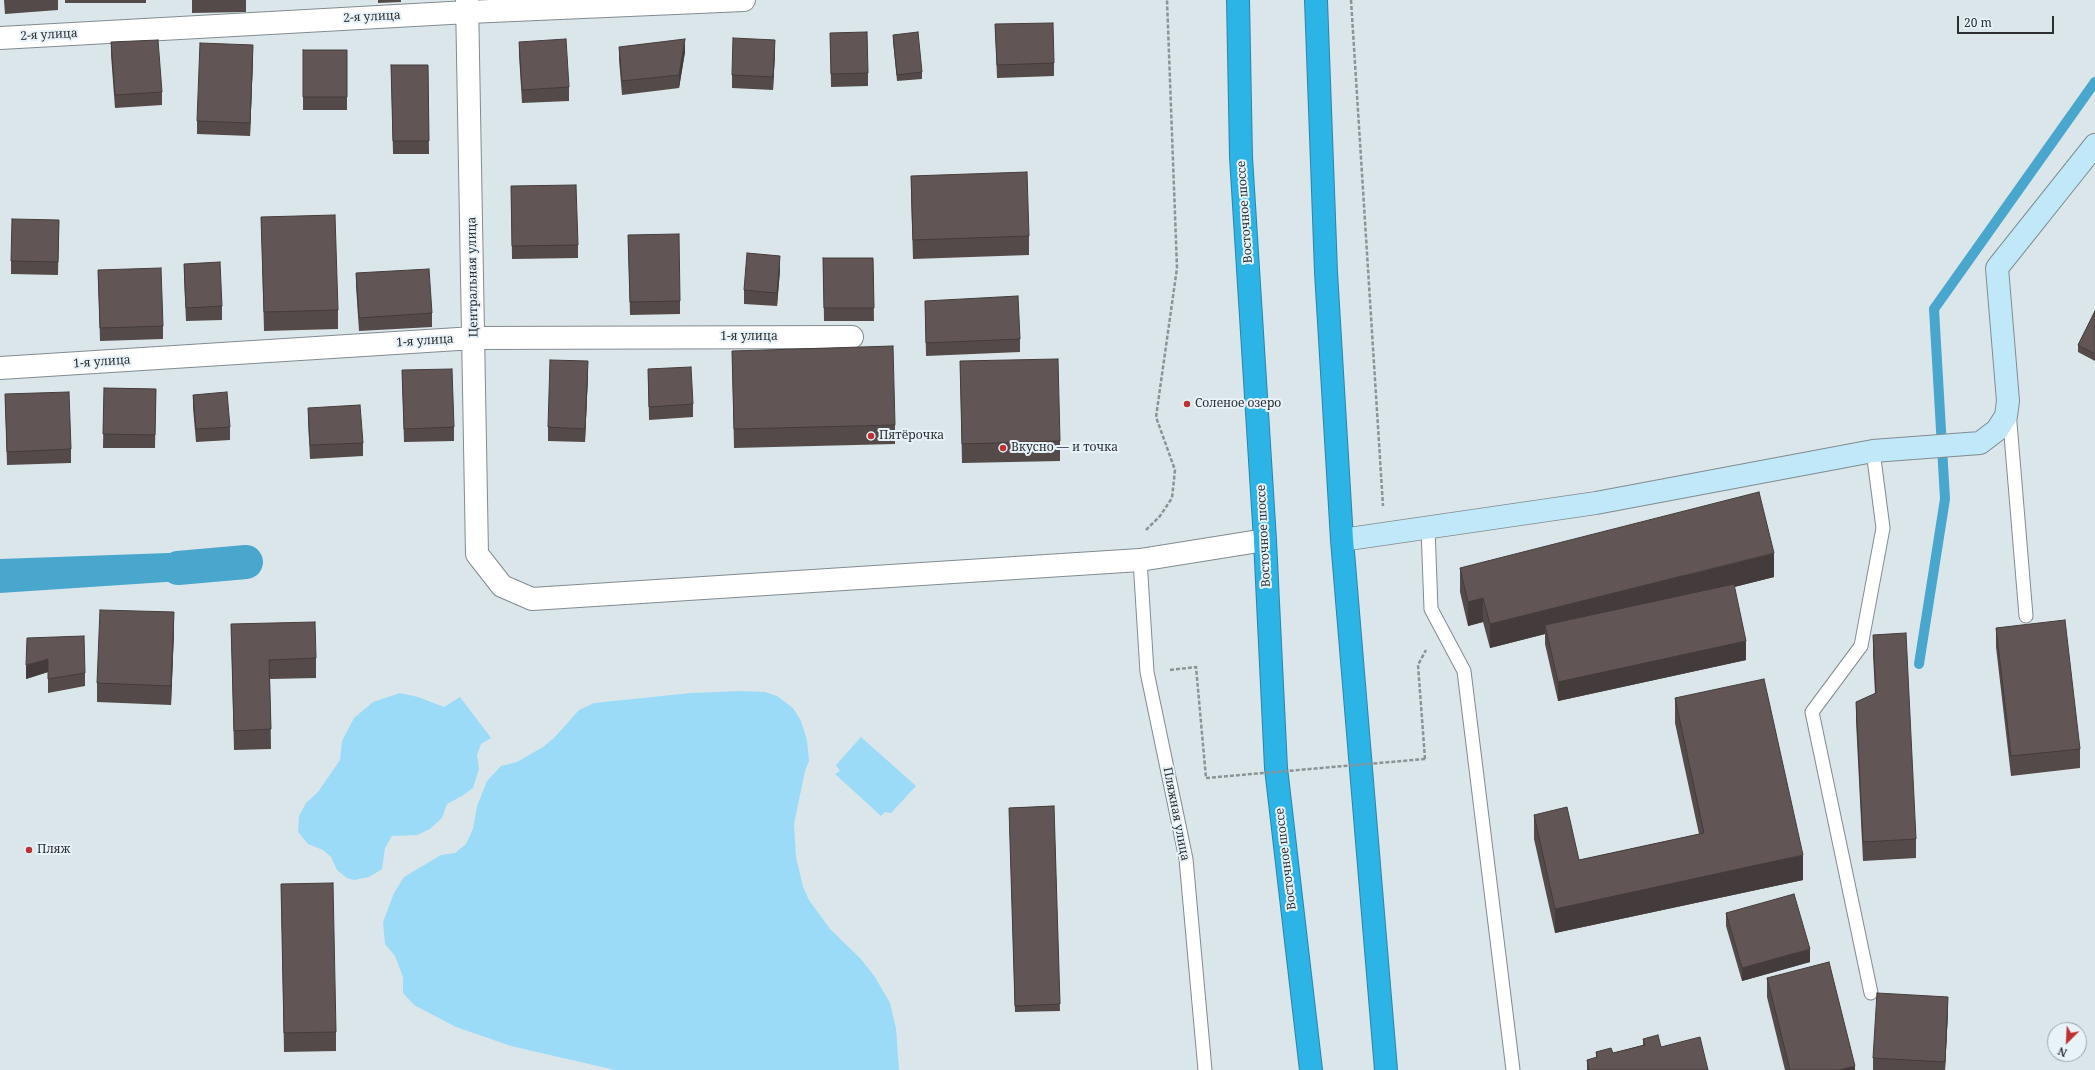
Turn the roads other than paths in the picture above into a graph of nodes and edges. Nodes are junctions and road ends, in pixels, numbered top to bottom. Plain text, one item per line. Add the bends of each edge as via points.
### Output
1 (744, 0) edge
2 (1238, 0) edge
3 (1316, 0) edge
4 (467, 6) edge
5 (0, 38) edge
6 (2095, 146) edge
7 (852, 337) dead end
8 (474, 338) junction
9 (0, 368) edge
10 (2008, 401) junction
11 (1873, 451) junction
12 (1428, 528) junction
13 (1265, 540) junction
14 (1342, 540) junction
15 (1140, 560) junction
16 (2026, 616) dead end
17 (1871, 993) dead end
18 (1205, 1070) edge
19 (1311, 1070) edge
20 (1386, 1070) edge
21 (1513, 1070) edge

1 - 4 street, 2-я улица
2 - 13 highway, Восточное шоссе via 1241,157
3 - 14 highway via 1326,272
4 - 5 street, 2-я улица
4 - 8 street, Центральная улица
6 - 10 street via 1997,268
7 - 8 street, 1-я улица
8 - 9 street, 1-я улица
8 - 15 street, Центральная улица via 477,554 502,586 532,599
10 - 11 street via 2006,416 1997,430 1980,443
10 - 16 lane
11 - 12 street via 1596,503
11 - 17 lane via 1883,528 1861,646 1812,712
12 - 14 street
12 - 21 lane via 1431,609 1464,671
13 - 15 street
13 - 19 highway, Восточное шоссе via 1276,768
14 - 20 highway
15 - 18 lane, Пляжная улица via 1147,672 1186,859

